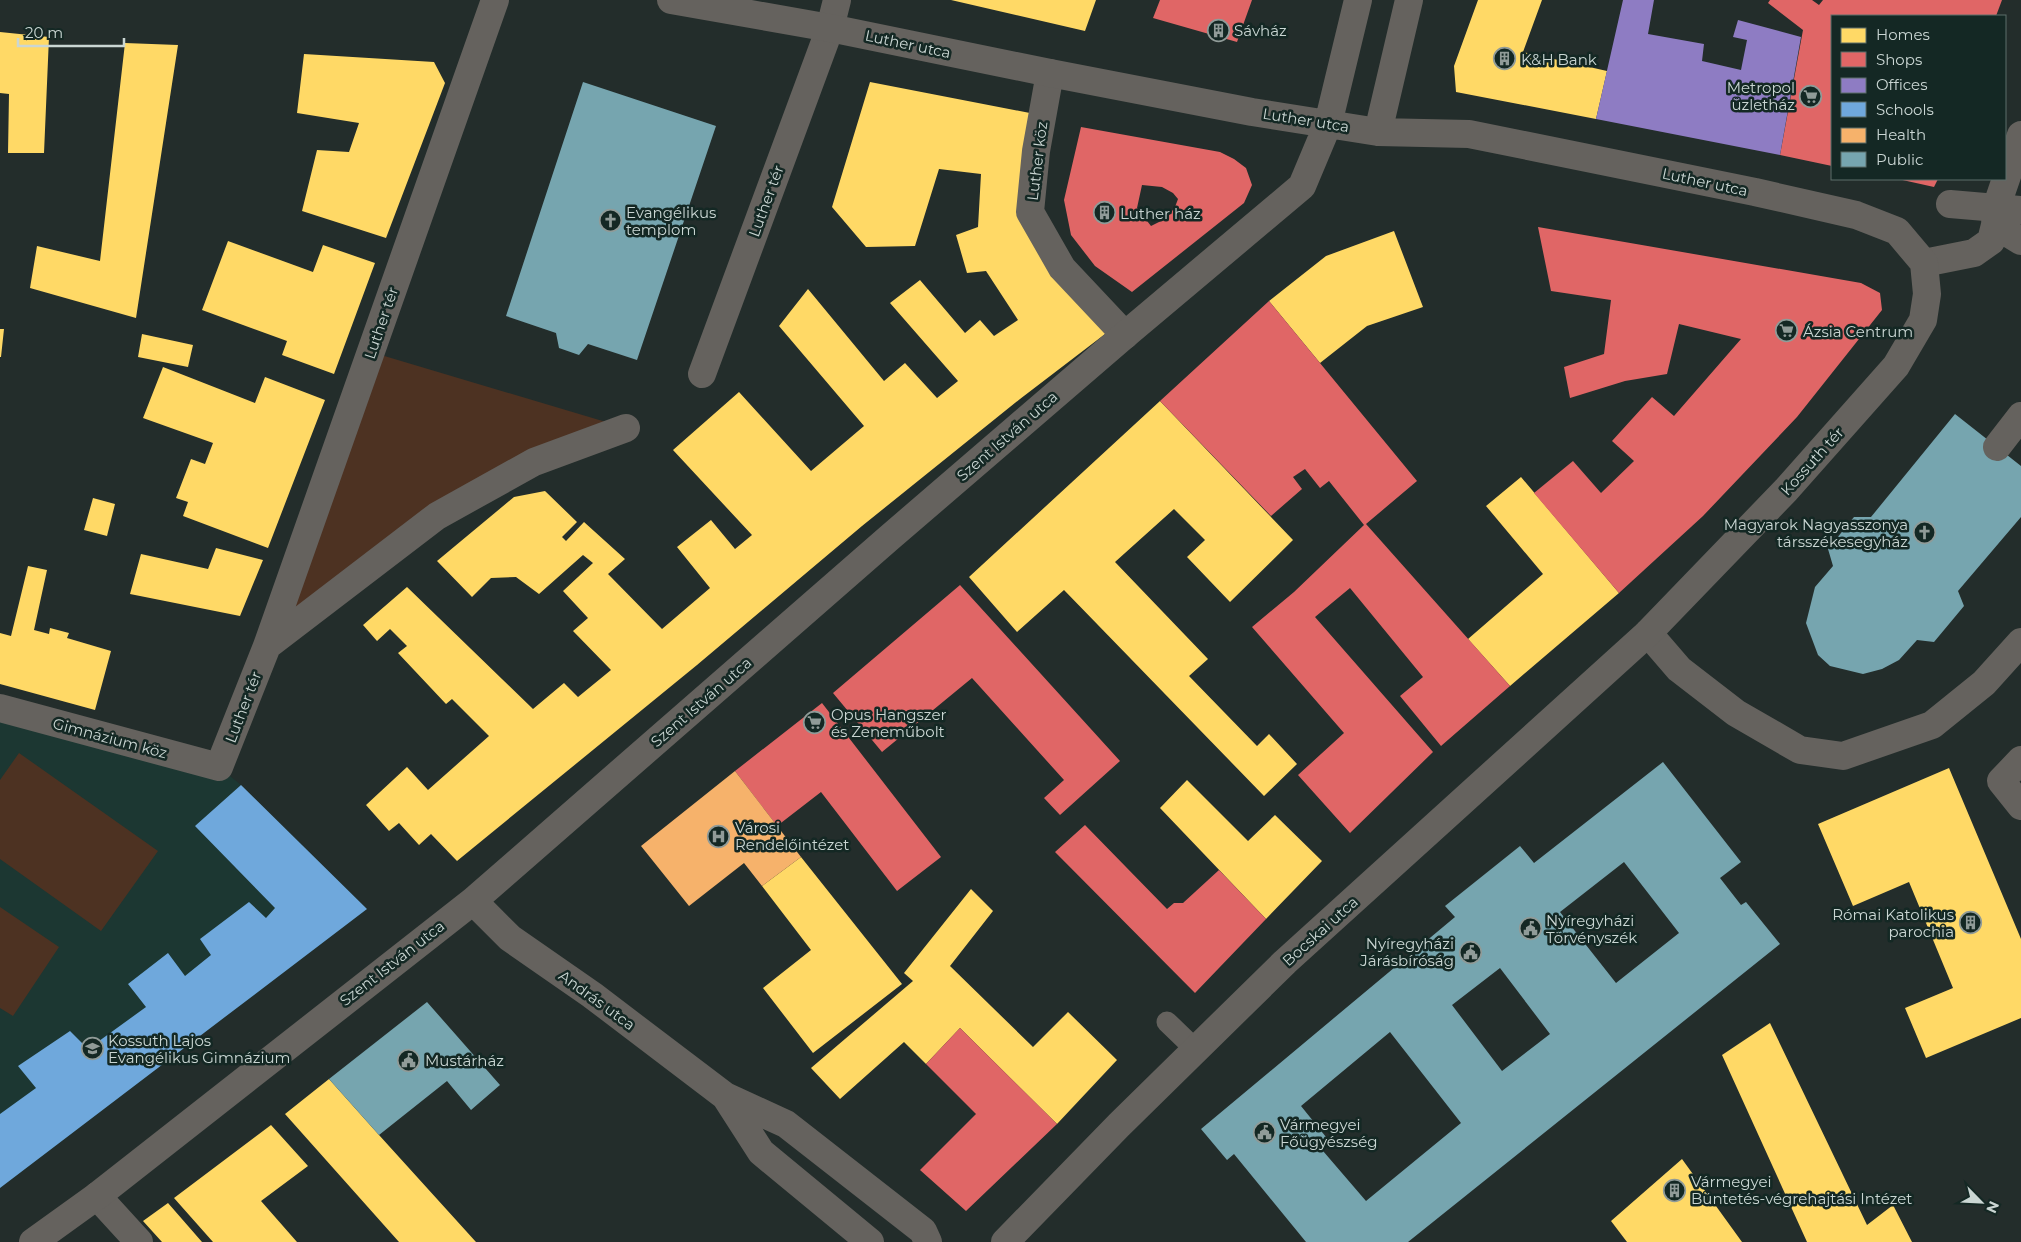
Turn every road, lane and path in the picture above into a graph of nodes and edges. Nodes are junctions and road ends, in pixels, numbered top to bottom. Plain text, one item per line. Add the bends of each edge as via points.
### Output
1 (495, 0) edge
2 (671, 0) edge
3 (837, 0) edge
4 (1358, 0) edge
5 (1409, 0) edge
6 (830, 28) junction
7 (1050, 74) junction
8 (1328, 124) junction
9 (1378, 132) junction
10 (2021, 134) edge
11 (1950, 204) dead end
12 (2004, 214) edge
13 (2021, 240) edge
14 (1924, 263) junction
15 (1125, 335) junction
16 (702, 374) dead end
17 (2021, 416) edge
18 (626, 428) dead end
19 (1997, 447) dead end
20 (1648, 633) junction
21 (2021, 642) edge
22 (267, 646) junction
23 (0, 708) edge
24 (2021, 760) edge
25 (220, 767) joint
26 (2021, 806) edge
27 (473, 901) junction
28 (1167, 1022) dead end
29 (1195, 1050) junction
30 (725, 1096) junction
31 (97, 1196) junction
32 (33, 1242) edge
33 (139, 1242) edge
34 (870, 1242) edge
35 (928, 1242) edge
36 (1005, 1242) edge

1 - 22 street, Luther tér
2 - 6 street, Luther utca
3 - 6 street, Luther tér
4 - 8 street, Szent István utca
5 - 9 street
6 - 7 street, Luther utca
6 - 16 street, Luther tér
7 - 8 street, Luther utca
7 - 15 street, Luther köz via 1036,151 1030,212 1062,268
8 - 9 street, Luther utca
8 - 15 street, Szent István utca via 1302,186
9 - 14 street, Luther utca via 1470,134 1856,215 1897,232
10 - 12 street
11 - 12 street
12 - 13 street
12 - 14 street via 1991,241 1974,253
14 - 20 street, Kossuth tér via 1927,294 1923,320 1896,366 1786,490
15 - 27 street, Szent István utca
17 - 19 street
18 - 22 street via 534,462 437,516
20 - 21 street via 1679,669 1736,713 1800,750 1843,756 1932,725 1984,683
20 - 29 street, Bocskai utca via 1286,962
22 - 25 street, Luther tér
23 - 25 street, Gimnázium köz
24 - 26 street via 2001,781
27 - 30 street, András utca via 510,938 592,995
27 - 31 street, Szent István utca
28 - 29 lane
29 - 36 street, Bocskai utca
30 - 34 street, András utca via 761,1152
30 - 35 street, András utca via 786,1124 923,1232
31 - 32 street, Szent István utca
31 - 33 street

